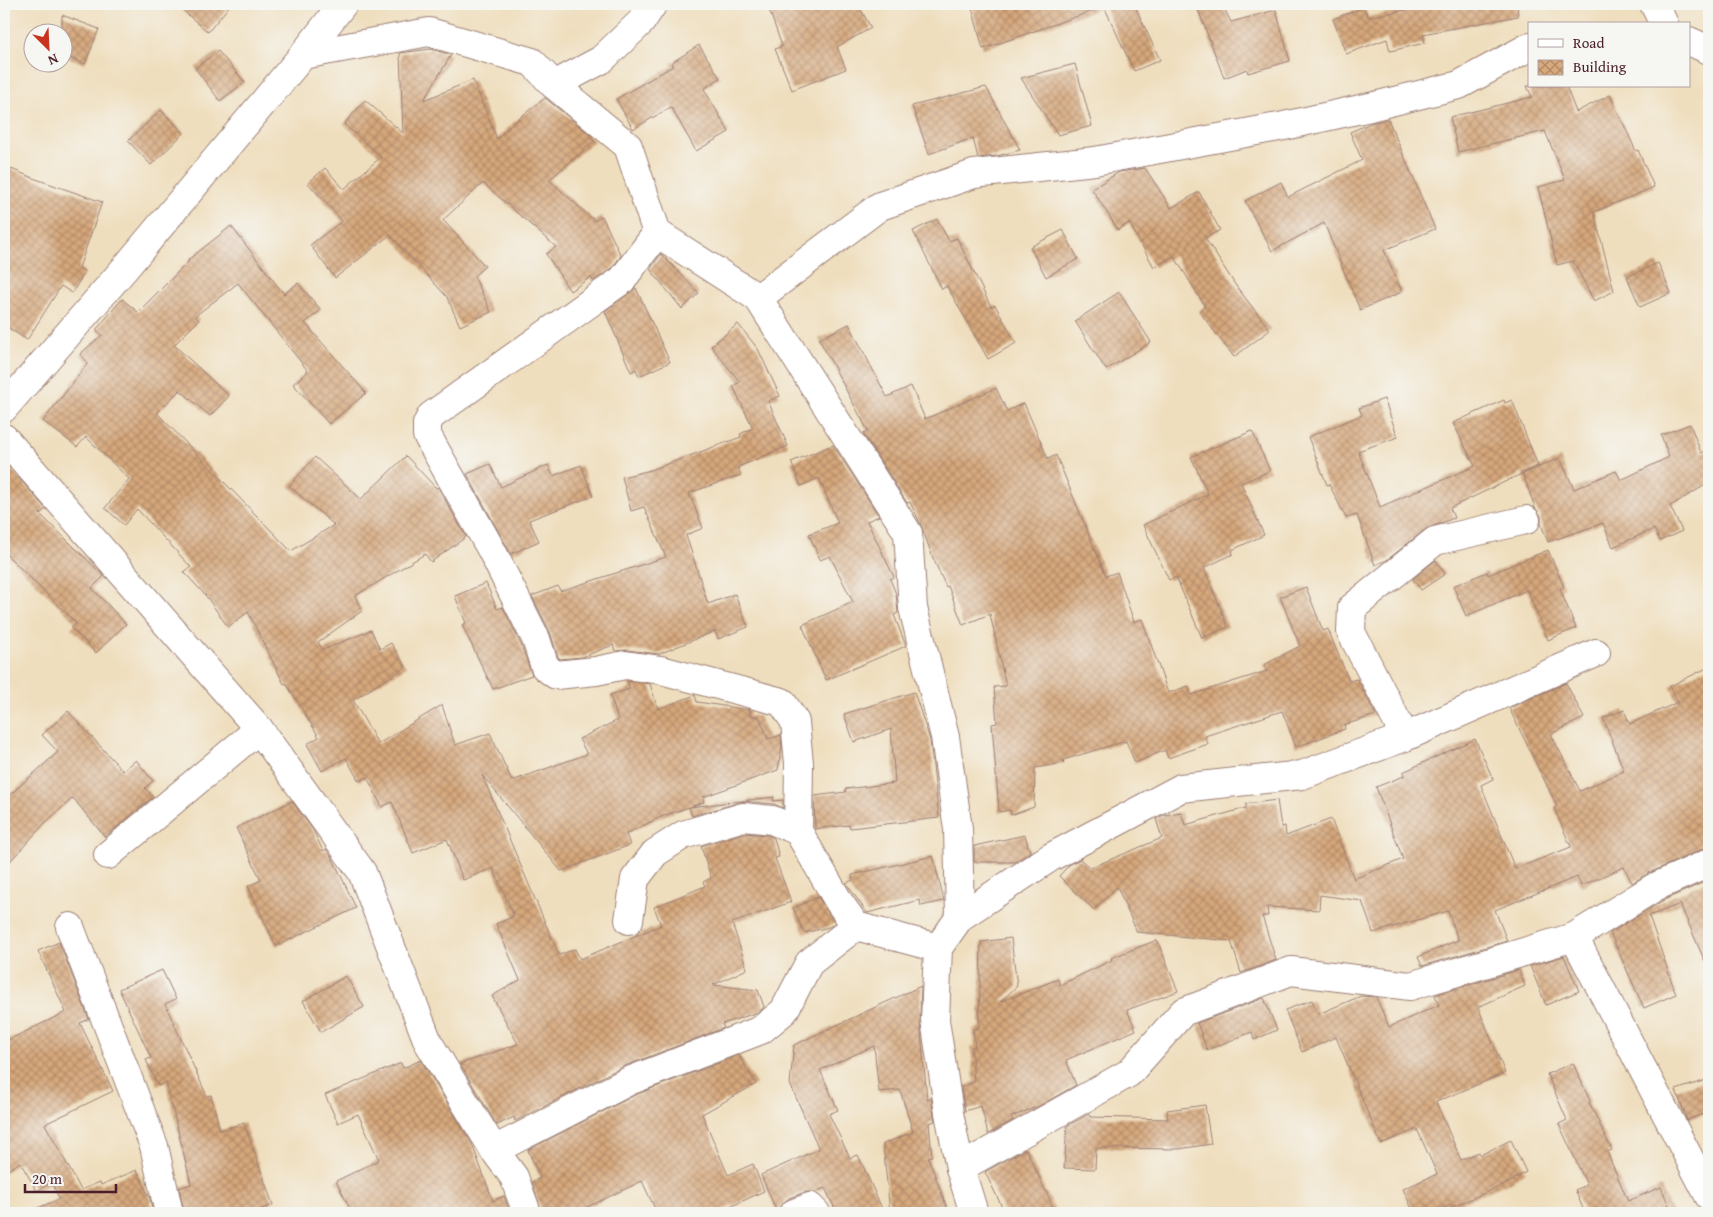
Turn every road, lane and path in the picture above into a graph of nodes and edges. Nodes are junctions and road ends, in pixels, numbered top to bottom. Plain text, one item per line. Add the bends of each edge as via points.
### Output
1 (343, 4) edge
2 (653, 4) edge
3 (1654, 4) edge
4 (1663, 22) edge
5 (1690, 41) edge
6 (1528, 48) edge
7 (1709, 50) edge
8 (303, 55) junction
9 (554, 86) junction
10 (657, 233) junction
11 (758, 298) junction
12 (4, 408) edge
13 (4, 438) edge
14 (1526, 520) dead end
15 (1596, 653) dead end
16 (259, 729) junction
17 (1405, 737) junction
18 (798, 831) junction
19 (108, 855) dead end
20 (1709, 863) edge
21 (960, 917) junction
22 (629, 920) dead end
23 (856, 926) junction
24 (70, 927) dead end
25 (1574, 937) junction
26 (938, 948) junction
27 (494, 1150) junction
28 (960, 1168) junction
29 (1709, 1196) edge
30 (169, 1213) edge
31 (527, 1213) edge
32 (794, 1213) edge
33 (816, 1213) edge
34 (974, 1213) edge

1 - 8 street
2 - 9 street via 641,22 602,60
3 - 4 street
5 - 7 street
6 - 11 street via 1458,85 1370,107 1095,161 974,174 880,206
8 - 9 street via 429,32 532,62
8 - 12 street
9 - 10 street via 628,146
10 - 11 street
10 - 18 street via 622,280 431,416 426,435 492,551 536,639 545,667 556,675 624,665 661,670 782,702 795,722 799,763
11 - 21 street via 908,533 912,608 945,737 958,829
13 - 16 street
14 - 17 street via 1435,541 1352,608 1351,632
15 - 17 street
16 - 19 street
16 - 27 street via 362,872 428,1042
17 - 21 street via 1302,775 1181,788 1051,857
18 - 22 street via 772,820 742,817 683,835 655,853 635,878
18 - 23 street
20 - 25 street via 1655,888
21 - 26 street
23 - 26 street
23 - 27 street via 809,963 784,1012 761,1030 630,1082
24 - 30 street via 154,1146
25 - 28 street via 1410,986 1291,970 1183,1012 1129,1073
25 - 29 street
26 - 28 street via 935,1020
27 - 31 street via 514,1177
28 - 34 street
32 - 33 street via 810,1207

